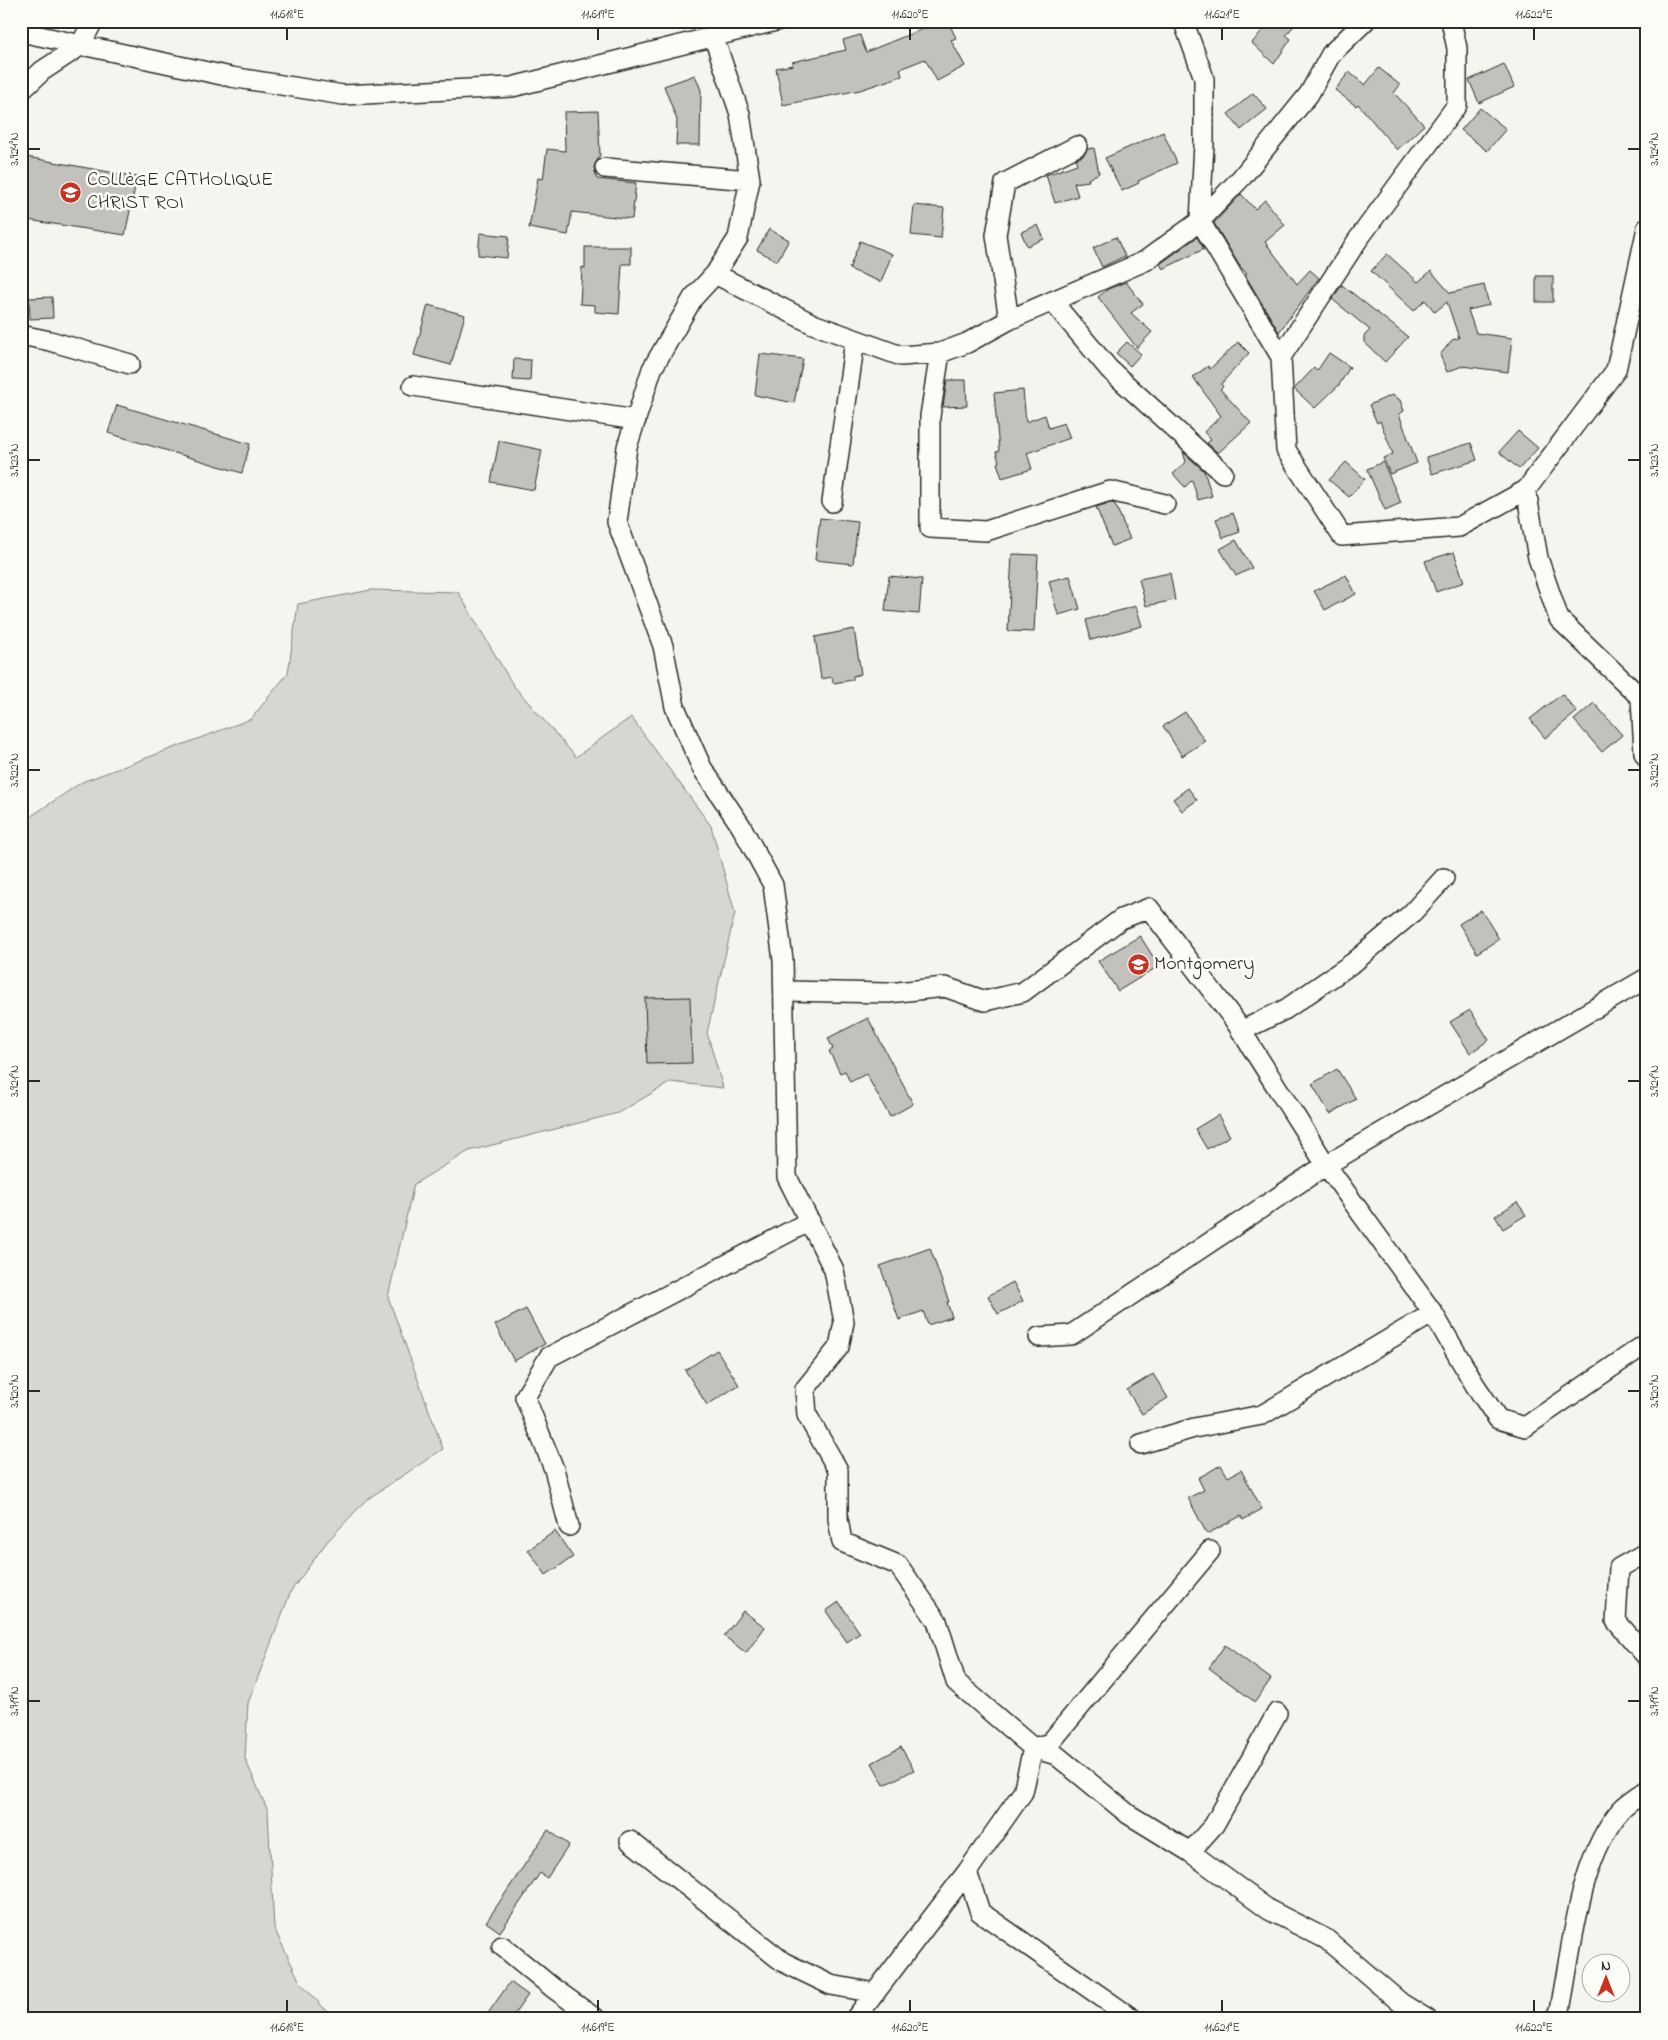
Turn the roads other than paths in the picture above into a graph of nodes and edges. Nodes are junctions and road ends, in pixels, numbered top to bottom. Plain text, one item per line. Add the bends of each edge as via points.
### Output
1 (93, 21) edge
2 (776, 21) edge
3 (1366, 21) edge
4 (1451, 21) edge
5 (1184, 23) dead end
6 (21, 32) edge
7 (714, 38) junction
8 (80, 46) junction
9 (21, 91) edge
10 (1077, 146) dead end
11 (605, 168) dead end
12 (750, 180) junction
13 (1200, 221) junction
14 (1647, 228) edge
15 (715, 274) junction
16 (1052, 301) junction
17 (1009, 320) junction
18 (21, 335) edge
19 (855, 340) junction
20 (940, 353) junction
21 (1282, 357) junction
22 (130, 364) dead end
23 (413, 386) dead end
24 (636, 420) junction
25 (1223, 473) dead end
26 (1526, 490) junction
27 (832, 502) dead end
28 (1165, 504) dead end
29 (1647, 758) edge
30 (1444, 878) dead end
31 (1647, 978) edge
32 (784, 991) junction
33 (1241, 1031) junction
34 (1326, 1165) junction
35 (810, 1221) junction
36 (1433, 1313) junction
37 (1039, 1337) dead end
38 (1647, 1343) edge
39 (1141, 1444) dead end
40 (569, 1526) dead end
41 (1210, 1551) dead end
42 (1647, 1552) edge
43 (1647, 1657) edge
44 (1277, 1713) dead end
45 (1033, 1748) junction
46 (1647, 1790) edge
47 (630, 1841) dead end
48 (1190, 1852) junction
49 (967, 1872) junction
50 (502, 1946) dead end
51 (875, 1993) junction
52 (596, 2019) edge
53 (855, 2019) edge
54 (1133, 2019) edge
55 (1427, 2019) edge
56 (1556, 2019) edge

1 - 8 street
2 - 7 street
3 - 13 street via 1331,54 1309,94 1242,177
4 - 21 street via 1457,48 1457,105 1357,241
5 - 13 street via 1204,78
6 - 8 street
7 - 8 street via 512,87 343,95 231,77
7 - 12 street via 740,114
8 - 9 street via 42,71
10 - 17 street via 1005,183 996,235
11 - 12 street
12 - 15 street via 738,238
13 - 16 street via 1145,260
13 - 21 street
14 - 26 street via 1616,370
15 - 19 street via 813,324
15 - 24 street via 693,298 652,368
16 - 17 street
16 - 25 street via 1109,369
17 - 20 street via 967,343
18 - 22 street
19 - 20 street via 901,356
19 - 27 street
20 - 28 street via 930,416 930,528 986,531 1110,490
21 - 26 street via 1286,450 1342,536 1460,527
23 - 24 street
24 - 32 street via 627,447 617,522 663,646 676,707 702,768 741,826 773,885
26 - 29 street via 1538,558 1559,619 1641,698
30 - 33 street via 1412,914 1354,962 1286,1009
31 - 34 street
32 - 33 street via 888,993 945,987 985,1001 1023,992 1121,918 1149,908
32 - 35 street via 787,1177
33 - 34 street
34 - 36 street
34 - 37 street via 1071,1335
35 - 40 street via 549,1357 525,1398 554,1470
35 - 45 street via 834,1270 844,1322 839,1348 806,1389 807,1415 838,1470 838,1519 842,1542 898,1565 937,1621 956,1682
36 - 38 street via 1498,1419 1525,1427
36 - 39 street via 1262,1415 1194,1428
41 - 45 street via 1050,1743
42 - 43 street via 1619,1568 1616,1621
44 - 48 street via 1214,1825
45 - 48 street via 1056,1755 1128,1814
45 - 49 street via 1023,1792
46 - 56 street via 1622,1809 1599,1844 1585,1881
47 - 51 street via 783,1962 831,1985
48 - 55 street via 1269,1910 1326,1939 1401,2003
49 - 51 street
49 - 54 street via 980,1912
50 - 52 street
51 - 53 street

